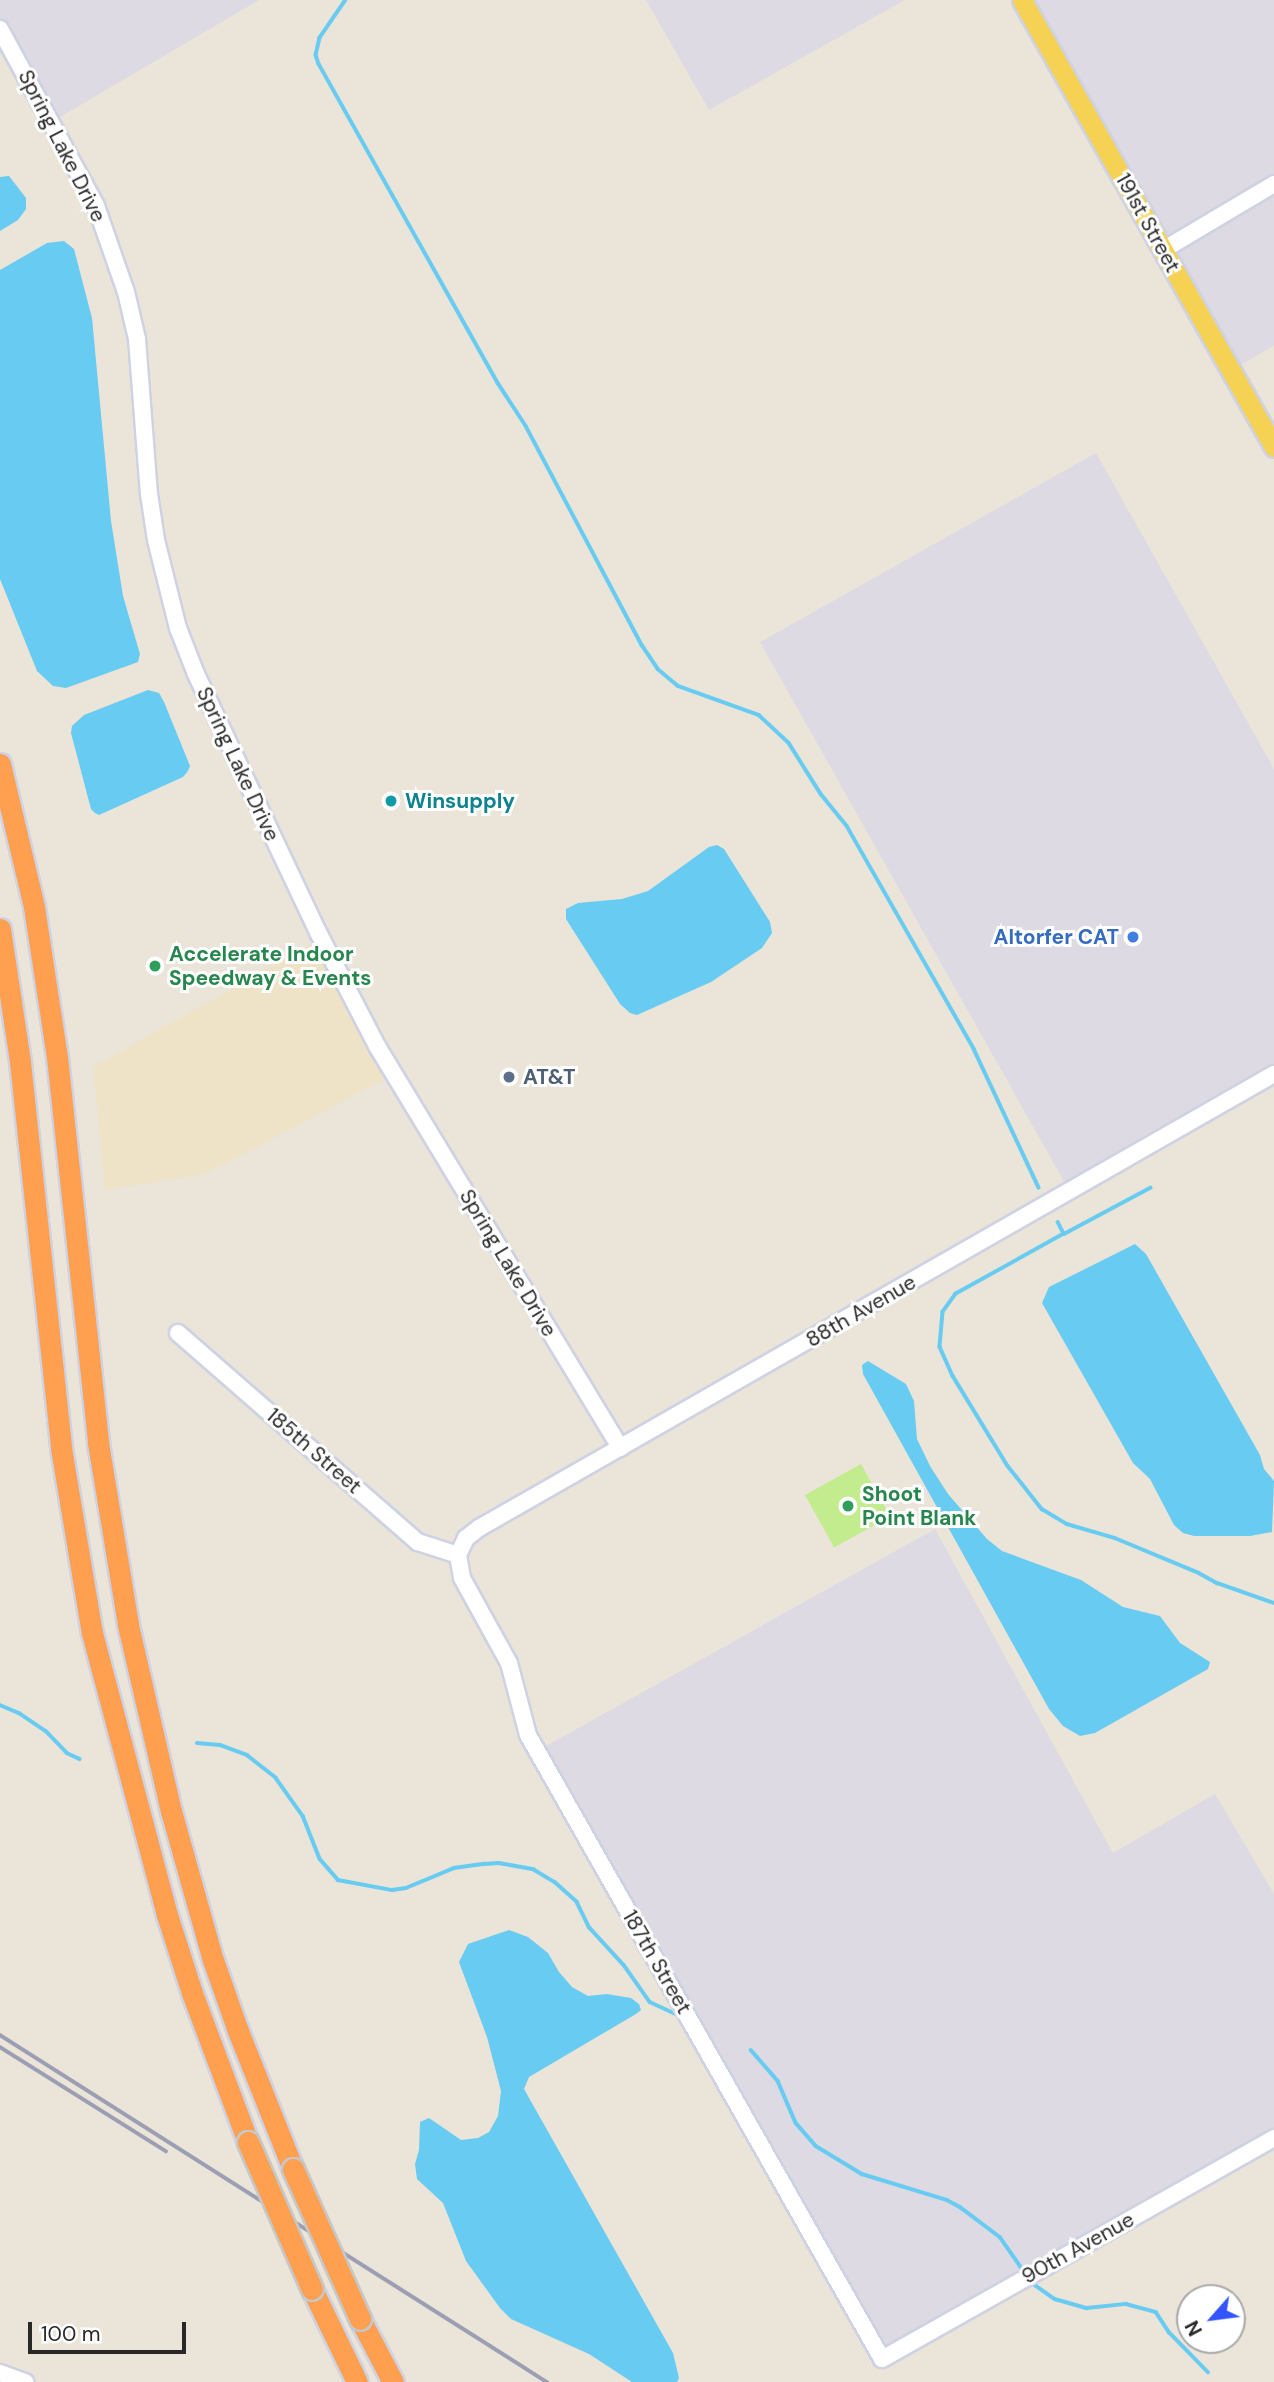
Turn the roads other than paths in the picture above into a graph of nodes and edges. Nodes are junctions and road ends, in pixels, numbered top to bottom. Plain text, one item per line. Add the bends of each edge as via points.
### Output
1 (1022, 0) edge
2 (0, 29) edge
3 (1274, 184) edge
4 (1163, 250) junction
5 (1274, 447) edge
6 (0, 764) edge
7 (0, 929) edge
8 (0, 956) edge
9 (8, 984) junction
10 (1274, 1074) edge
11 (178, 1333) dead end
12 (620, 1448) junction
13 (458, 1556) junction
14 (1274, 2138) edge
15 (883, 2359) joint
16 (0, 2373) edge
17 (25, 2382) edge
18 (357, 2382) edge
19 (393, 2382) edge

1 - 4 main road, 191st Street
2 - 12 street, Spring Lake Drive via 96,206 126,292 137,339 156,540 178,628 196,674 377,1046
3 - 4 street
4 - 5 main road, 191st Street
6 - 19 highway, bridge via 34,907 57,1058 98,1443 128,1626 171,1811 248,2057 359,2319
7 - 9 highway
8 - 9 highway
9 - 18 highway, bridge via 61,1448 92,1633 192,1993 248,2142
10 - 12 street, 88th Avenue
11 - 13 street, 185th Street via 418,1542
12 - 13 street, 88th Avenue via 472,1533
13 - 15 street, 187th Street via 462,1578 509,1663 528,1735
14 - 15 street, 90th Avenue
16 - 17 street

